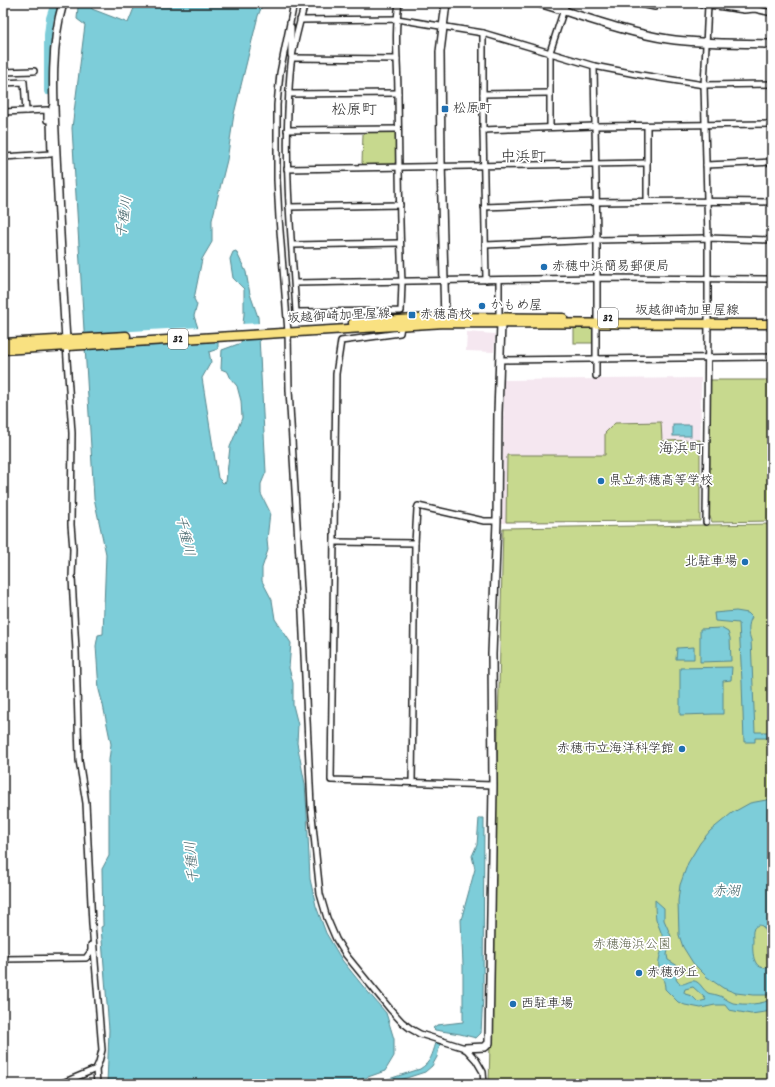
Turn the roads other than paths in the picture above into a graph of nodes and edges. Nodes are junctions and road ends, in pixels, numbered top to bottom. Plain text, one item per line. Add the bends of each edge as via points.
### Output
1 (63, 3) edge
2 (294, 3) edge
3 (305, 3) edge
4 (399, 3) edge
5 (446, 3) edge
6 (539, 3) edge
7 (566, 3) edge
8 (636, 3) edge
9 (657, 3) edge
10 (696, 3) edge
11 (708, 6) junction
12 (563, 11) junction
13 (772, 12) edge
14 (291, 15) junction
15 (397, 19) junction
16 (300, 20) junction
17 (443, 26) junction
18 (483, 33) junction
19 (706, 42) junction
20 (772, 44) edge
21 (550, 52) junction
22 (292, 58) junction
23 (397, 59) junction
24 (594, 66) junction
25 (34, 71) dead end
26 (3, 72) edge
27 (3, 83) edge
28 (772, 84) edge
29 (704, 85) junction
30 (398, 92) junction
31 (549, 93) junction
32 (289, 94) junction
33 (483, 94) junction
34 (54, 97) junction
35 (26, 111) junction
36 (3, 112) edge
37 (705, 124) junction
38 (772, 124) edge
39 (595, 126) junction
40 (646, 126) junction
41 (550, 127) junction
42 (398, 129) junction
43 (287, 130) junction
44 (483, 130) junction
45 (50, 135) junction
46 (3, 157) edge
47 (772, 162) edge
48 (647, 163) junction
49 (595, 164) junction
50 (706, 165) junction
51 (484, 166) junction
52 (399, 167) junction
53 (441, 167) junction
54 (287, 169) junction
55 (647, 201) junction
56 (706, 201) junction
57 (596, 202) junction
58 (772, 202) edge
59 (400, 205) junction
60 (289, 207) junction
61 (484, 207) junction
62 (708, 238) junction
63 (597, 240) junction
64 (772, 240) edge
65 (400, 243) junction
66 (293, 245) junction
67 (485, 245) junction
68 (597, 278) junction
69 (708, 278) junction
70 (772, 279) edge
71 (486, 280) junction
72 (499, 280) junction
73 (444, 281) junction
74 (402, 282) junction
75 (295, 283) junction
76 (401, 319) junction
77 (772, 319) edge
78 (445, 320) junction
79 (500, 320) junction
80 (597, 320) junction
81 (708, 322) junction
82 (772, 324) edge
83 (286, 330) junction
84 (69, 343) junction
85 (3, 344) edge
86 (3, 350) edge
87 (707, 357) junction
88 (772, 357) edge
89 (596, 359) junction
90 (500, 360) junction
91 (596, 376) dead end
92 (497, 521) junction
93 (706, 522) dead end
94 (334, 542) junction
95 (415, 543) junction
96 (412, 782) junction
97 (493, 785) junction
98 (92, 924) junction
99 (3, 959) edge
100 (465, 1048) junction
101 (96, 1069) junction
102 (60, 1084) edge
103 (97, 1084) edge
104 (484, 1084) edge

1 - 34 street via 55,43
2 - 14 street
3 - 16 street
4 - 15 street
5 - 17 street
6 - 12 street
7 - 12 street
8 - 9 street via 655,7
10 - 11 street
11 - 13 street
11 - 19 street
12 - 19 street via 631,31
12 - 21 street
14 - 22 street
14 - 83 street via 280,73 276,152
15 - 16 street
15 - 17 street
15 - 23 street
16 - 22 street
17 - 18 street
17 - 53 street via 440,52
18 - 21 street
18 - 33 street
19 - 20 street
19 - 29 street
21 - 24 street
21 - 31 street
22 - 23 street
22 - 32 street
23 - 30 street
24 - 29 street
24 - 39 street
25 - 26 street
27 - 35 street via 24,82
28 - 29 street
29 - 37 street
30 - 32 street
30 - 42 street
31 - 33 street
31 - 41 street
32 - 43 street
33 - 44 street
34 - 45 street
34 - 84 street
35 - 36 street
35 - 45 street via 47,110
37 - 38 street
37 - 40 street
37 - 50 street
39 - 40 street
39 - 41 street
39 - 49 street
40 - 48 street
41 - 44 street
42 - 43 street
42 - 52 street
43 - 54 street
44 - 51 street
45 - 46 street via 51,154
47 - 50 street
48 - 49 street
48 - 55 street
49 - 51 street
49 - 57 street
50 - 56 street
51 - 53 street
51 - 61 street
52 - 53 street
52 - 54 street
52 - 59 street
53 - 73 street
54 - 60 street
55 - 56 street
55 - 57 street
56 - 58 street
56 - 62 street
57 - 61 street
57 - 63 street
59 - 60 street
59 - 65 street
60 - 66 street
61 - 67 street
62 - 63 street
62 - 64 street
62 - 69 street
63 - 67 street
63 - 68 street
65 - 66 street
65 - 74 street
66 - 75 street
67 - 71 street
68 - 69 street
68 - 72 street
68 - 80 street
69 - 70 street
69 - 81 street
71 - 72 street
71 - 73 street
72 - 79 street
73 - 74 street
73 - 78 street
74 - 75 street
74 - 76 street
75 - 76 street via 296,312
76 - 78 main road, 坂越御崎加里屋線 / 32
76 - 83 main road, 坂越御崎加里屋線 / 32
76 - 94 street via 400,333 341,341 336,374
77 - 81 main road, 坂越御崎加里屋線 / 32
78 - 79 main road, 坂越御崎加里屋線 / 32
79 - 80 main road, 坂越御崎加里屋線 / 32
79 - 90 street
80 - 81 main road, 坂越御崎加里屋線 / 32
80 - 89 street
81 - 82 main road, 坂越御崎加里屋線 / 32
81 - 87 street
83 - 84 main road, 坂越御崎加里屋線 / 32
83 - 100 street via 312,806 320,894 327,918 346,956 402,1022 420,1034
84 - 85 main road, 坂越御崎加里屋線 / 32
84 - 86 main road, 坂越御崎加里屋線 / 32
84 - 98 street via 72,578 79,760 86,803
87 - 88 street
87 - 89 street
87 - 93 street
89 - 90 street
89 - 91 street
90 - 92 street
92 - 95 street via 484,521 418,506
92 - 97 street via 492,654
94 - 95 street
94 - 96 street via 331,780
95 - 96 street
96 - 97 street
97 - 100 street via 489,1043 485,1047
98 - 99 street via 91,951 86,958
98 - 101 street via 102,1050
100 - 104 street via 483,1072
101 - 102 street
101 - 103 street

